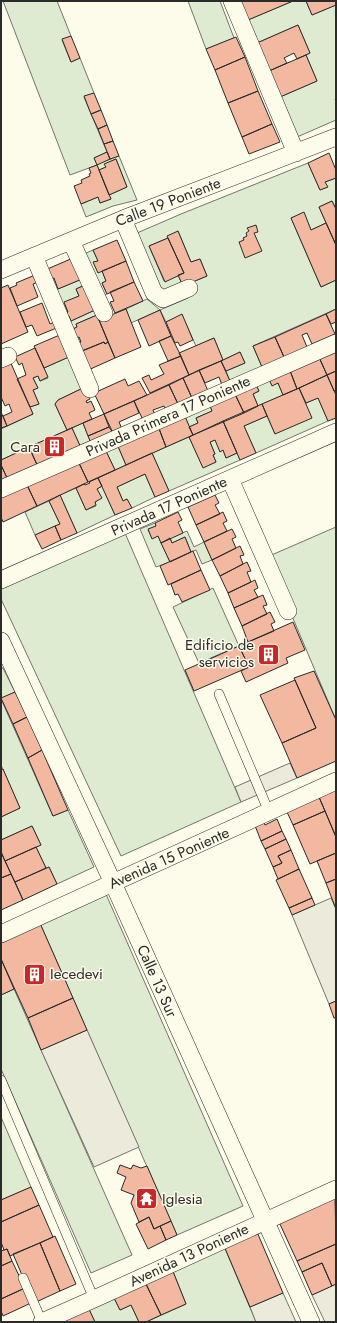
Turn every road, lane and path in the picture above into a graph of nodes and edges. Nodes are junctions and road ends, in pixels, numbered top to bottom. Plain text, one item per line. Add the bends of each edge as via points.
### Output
1 (232, 1) edge
2 (336, 137) edge
3 (296, 153) junction
4 (123, 219) junction
5 (71, 240) junction
6 (34, 256) junction
7 (1, 270) edge
8 (189, 288) dead end
9 (104, 313) dead end
10 (336, 342) edge
11 (90, 389) dead end
12 (336, 432) edge
13 (230, 479) junction
14 (1, 489) edge
15 (1, 580) edge
16 (288, 612) dead end
17 (1, 641) edge
18 (219, 694) dead end
19 (336, 781) edge
20 (269, 812) junction
21 (113, 883) junction
22 (1, 934) edge
23 (1, 1080) edge
24 (336, 1189) edge
25 (265, 1220) junction
26 (23, 1278) dead end
27 (94, 1300) junction
28 (42, 1322) edge
29 (311, 1322) edge

1 - 3 street
2 - 3 street, Calle 19 Poniente
3 - 4 street, Calle 19 Poniente
4 - 5 street, Calle 19 Poniente
4 - 8 street via 154,293 163,299
5 - 6 street, Calle 19 Poniente
5 - 9 street
6 - 7 street, Calle 19 Poniente
6 - 11 street
10 - 14 street, Privada Primera 17 Poniente
12 - 13 street, Privada 17 Poniente
13 - 15 street, Privada 17 Poniente
13 - 16 street
17 - 21 street, Calle 13 Sur
18 - 20 lane
19 - 20 street, Avenida 15 Poniente
20 - 21 street, Avenida 15 Poniente
21 - 22 street, Avenida 15 Poniente
21 - 25 street, Calle 13 Sur
23 - 27 lane
24 - 25 street, Avenida 13 Poniente
25 - 27 street, Avenida 13 Poniente
25 - 29 street, Calle 13 Sur
26 - 28 lane
27 - 28 street, Avenida 13 Poniente

